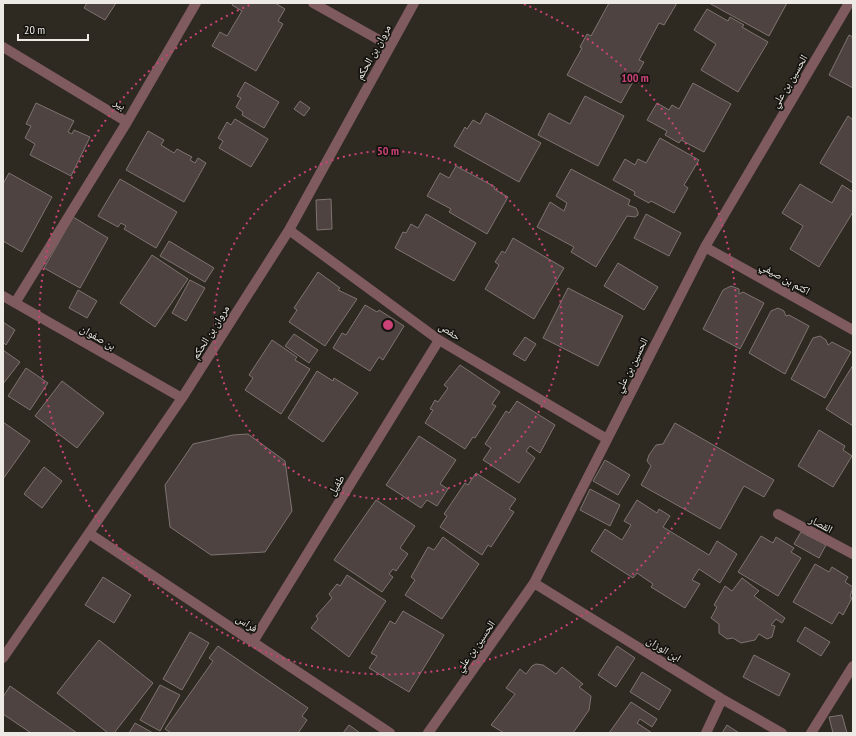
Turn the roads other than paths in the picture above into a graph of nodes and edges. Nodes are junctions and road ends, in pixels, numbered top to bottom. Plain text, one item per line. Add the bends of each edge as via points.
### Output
1 (196, 3) edge
2 (313, 3) edge
3 (414, 3) edge
4 (849, 3) edge
5 (390, 46) junction
6 (3, 47) edge
7 (127, 122) junction
8 (289, 230) junction
9 (705, 247) junction
10 (3, 296) edge
11 (15, 303) junction
12 (853, 330) edge
13 (439, 340) junction
14 (182, 398) junction
15 (607, 438) junction
16 (778, 514) dead end
17 (90, 534) junction
18 (853, 554) edge
19 (534, 583) junction
20 (253, 642) junction
21 (3, 658) edge
22 (853, 666) edge
23 (722, 699) junction
24 (390, 733) edge
25 (428, 733) edge
26 (706, 733) edge
27 (782, 733) edge
28 (812, 733) edge

1 - 7 street, بير
2 - 5 street
3 - 5 street, مروان بن الحكم
4 - 9 street, الحسين بن علي
5 - 8 street, مروان بن الحكم
6 - 7 street, بير
7 - 11 street
8 - 13 street, حفص
8 - 14 street, مروان بن الحكم
9 - 12 street, اكثم بن صيفي
9 - 15 street, الحسين بن علي
10 - 11 street, بن صفوان
11 - 14 street, بن صفوان
13 - 15 street, حفص
13 - 20 street, طفيل
14 - 17 street, مروان بن الحكم
15 - 19 street, الحسين بن علي
16 - 18 street, القصار
17 - 20 street, فراس
17 - 21 street, مروان بن الحكم
19 - 23 street, ابن الوزان
19 - 25 street, الحسين بن علي
20 - 24 street, فراس
22 - 28 street
23 - 26 street
23 - 27 street, ابن الوزان

